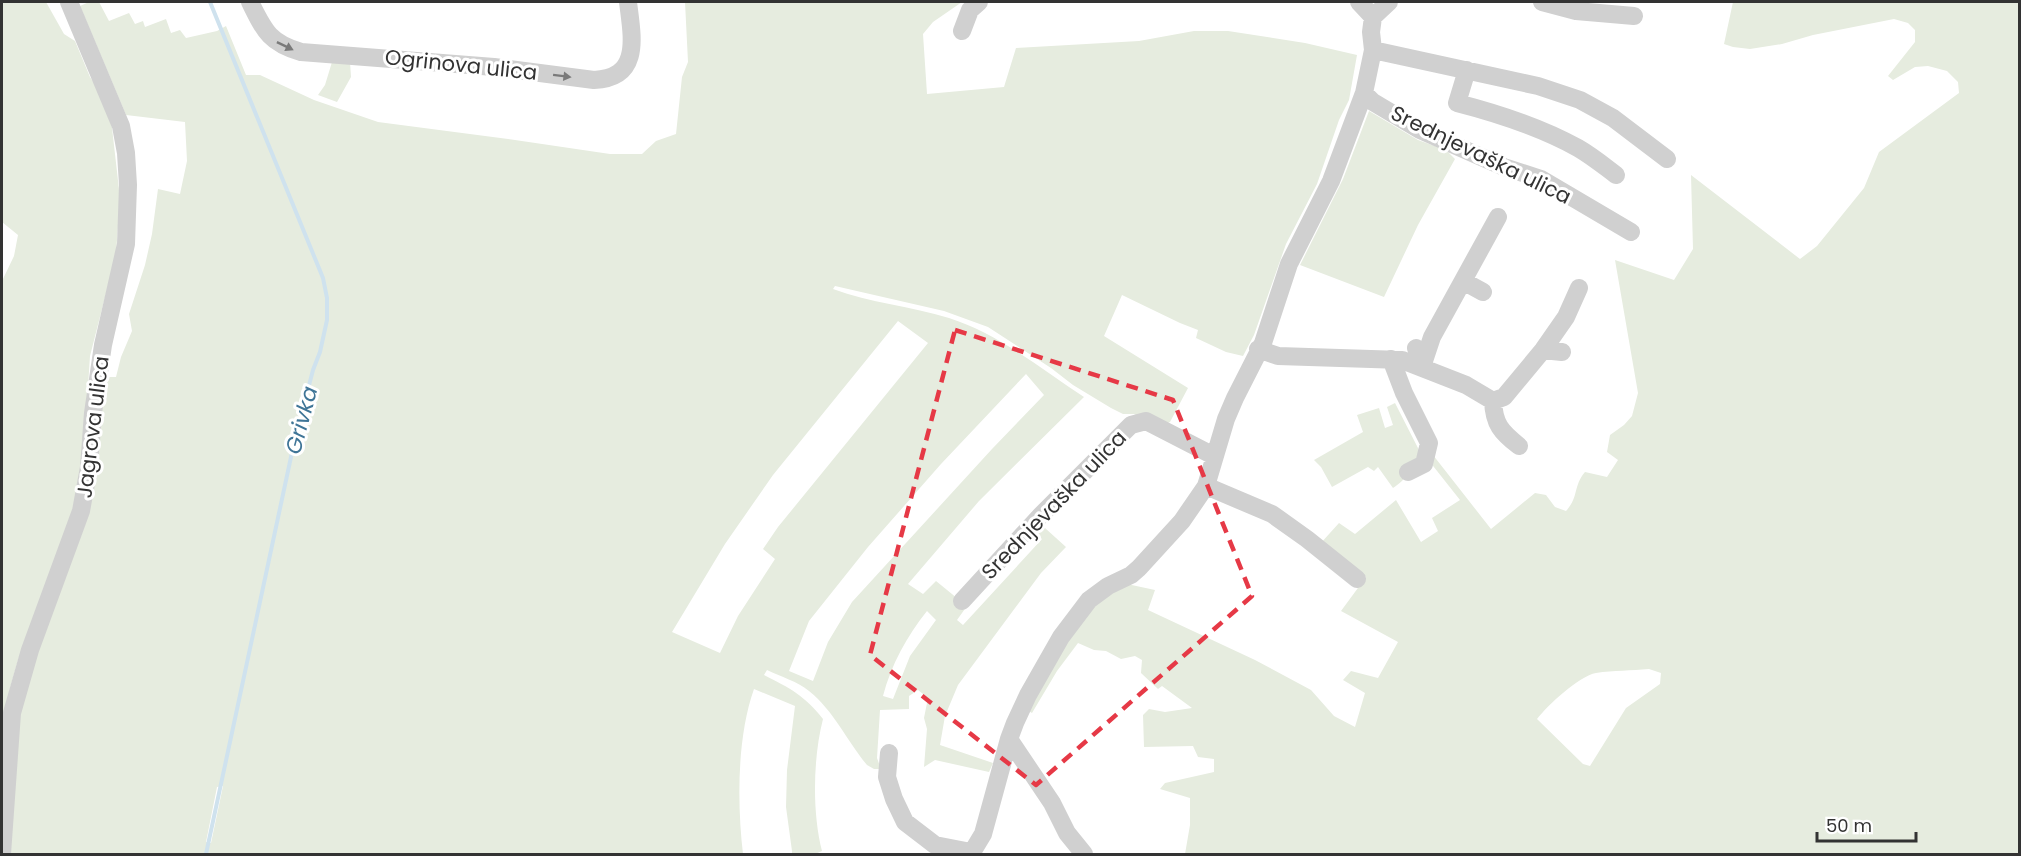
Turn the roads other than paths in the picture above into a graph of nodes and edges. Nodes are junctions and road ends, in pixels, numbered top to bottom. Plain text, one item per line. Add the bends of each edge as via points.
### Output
1 (69, 2) edge
2 (250, 2) edge
3 (628, 2) edge
4 (979, 2) edge
5 (1359, 2) edge
6 (1389, 2) edge
7 (1542, 2) edge
8 (1634, 16) dead end
9 (1373, 17) junction
10 (962, 31) dead end
11 (1373, 50) junction
12 (1467, 70) junction
13 (1364, 93) junction
14 (1667, 159) dead end
15 (1616, 175) dead end
16 (1498, 217) dead end
17 (1631, 232) dead end
18 (1463, 281) junction
19 (1579, 288) dead end
20 (1483, 292) dead end
21 (1416, 348) dead end
22 (1258, 349) junction
23 (1543, 350) junction
24 (1562, 352) dead end
25 (1391, 359) junction
26 (1422, 367) junction
27 (1493, 400) junction
28 (1519, 446) dead end
29 (1214, 456) junction
30 (1408, 472) dead end
31 (1206, 486) junction
32 (1357, 579) dead end
33 (962, 601) dead end
34 (1009, 740) junction
35 (889, 753) dead end
36 (971, 853) edge
37 (2, 855) edge
38 (1084, 855) edge

1 - 37 street, Jagrova ulica via 121,126 128,185 126,244 103,345 81,511 30,650 12,713
2 -> 3 street, Ogrinova ulica via 267,32 283,47 301,52 494,67 594,80 606,80 626,66 633,41
4 - 10 street via 970,10
5 - 9 street
6 - 9 street
7 - 8 street via 1576,11
9 - 11 street
11 - 12 street
11 - 13 street
12 - 14 street via 1580,100 1613,118
12 - 15 street, Srednjevaška ulica via 1457,103 1501,114 1547,133
13 - 17 street, Srednjevaška ulica via 1420,130 1541,179
13 - 22 street via 1331,181 1289,264
16 - 18 street
18 - 20 street
18 - 26 street via 1432,337
19 - 23 street
21 - 26 street
22 - 25 street via 1278,357
22 - 29 street via 1234,398
23 - 24 street
23 - 27 street via 1529,379
25 - 26 street
25 - 30 street via 1429,443 1424,464
26 - 27 street
27 - 28 street via 1494,416 1501,429
29 - 31 street
29 - 33 street, Srednjevaška ulica via 1146,421 1131,425
31 - 32 street via 1272,514
31 - 34 street via 1182,521 1139,568 1098,593 1076,615 1028,695
34 - 36 street via 983,834
34 - 38 street
35 - 36 street via 887,777 905,822 935,845

